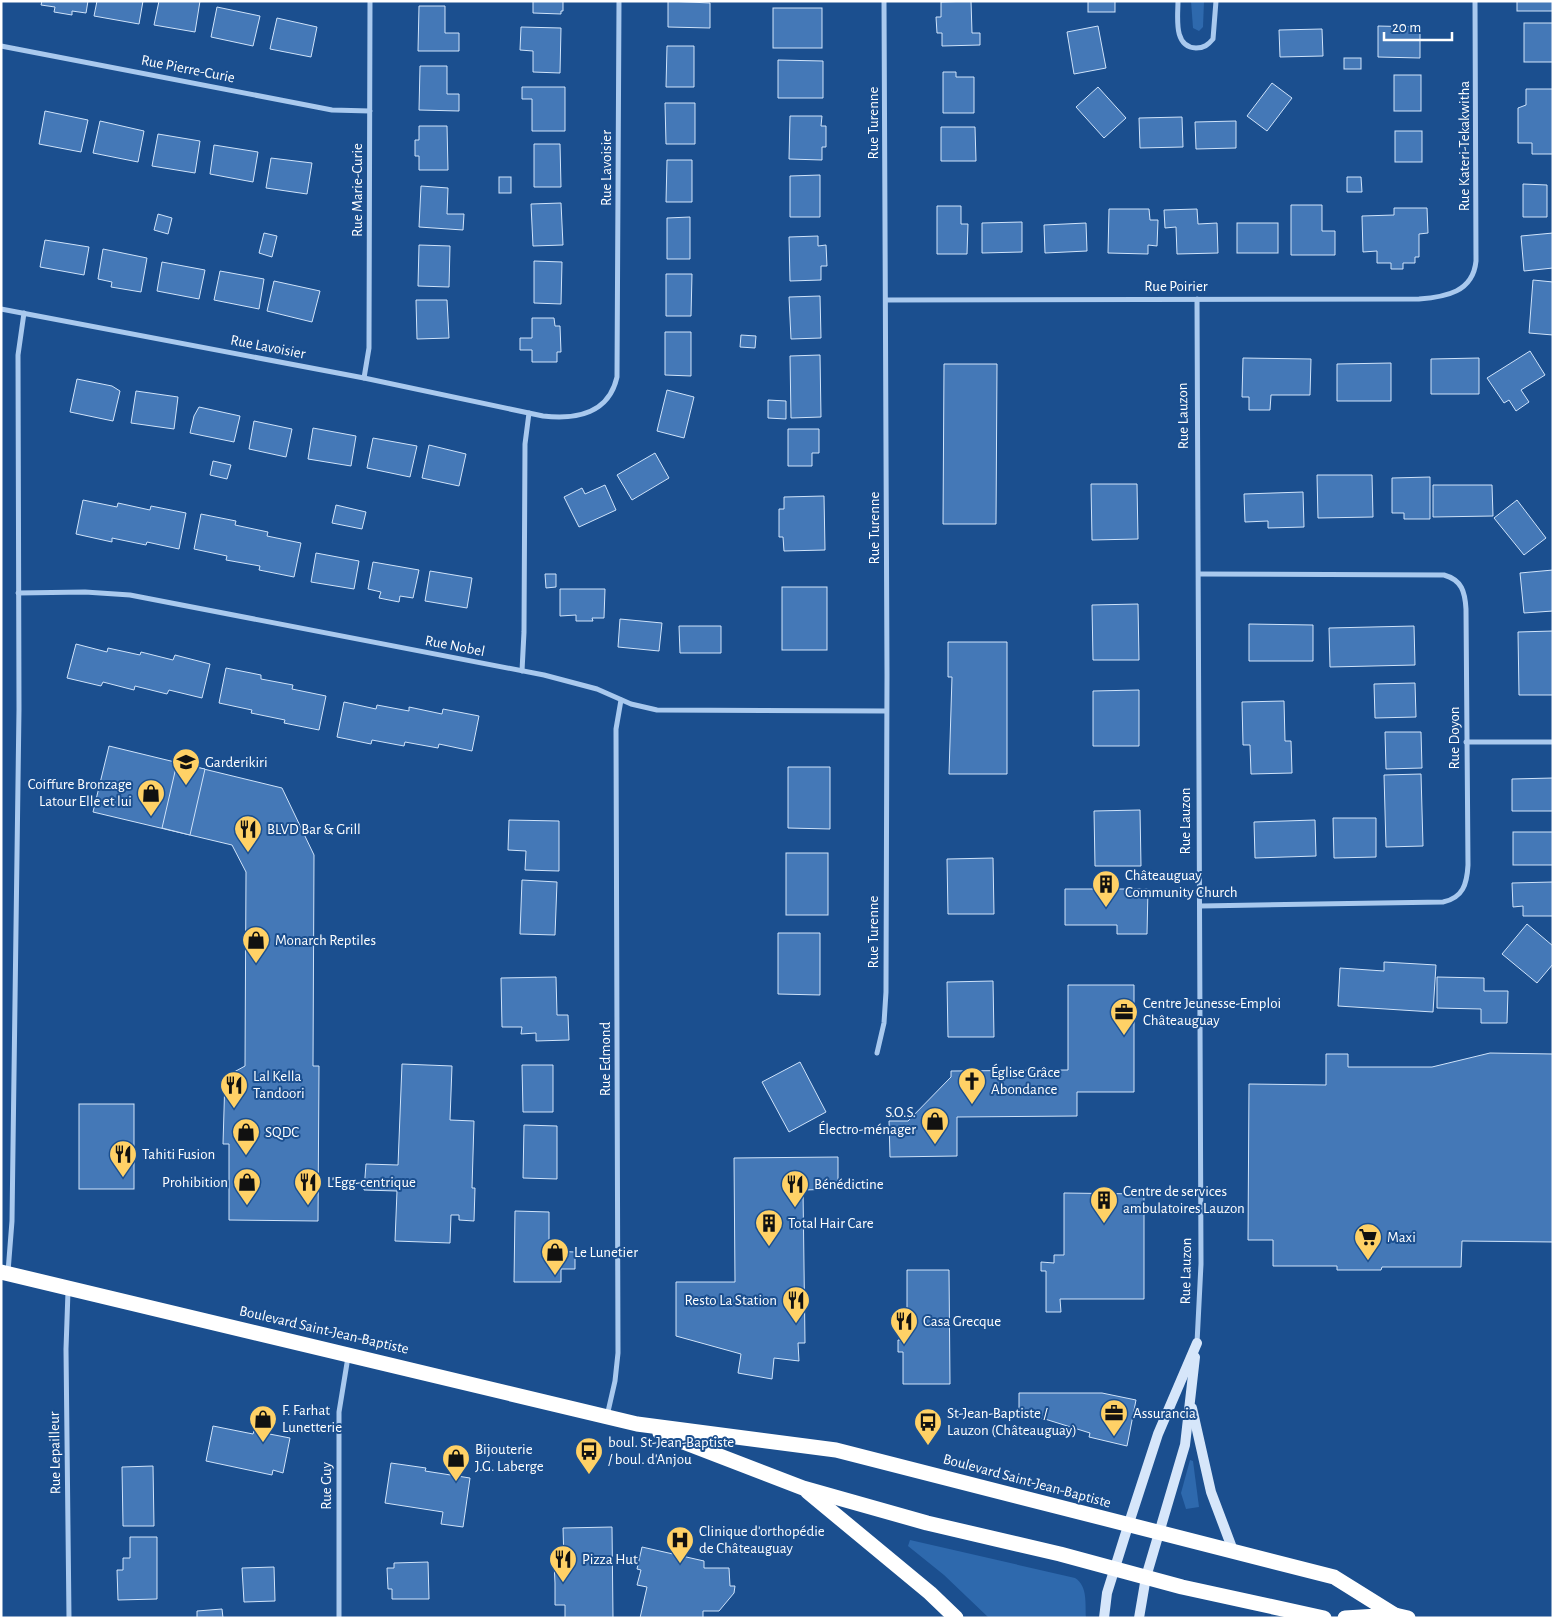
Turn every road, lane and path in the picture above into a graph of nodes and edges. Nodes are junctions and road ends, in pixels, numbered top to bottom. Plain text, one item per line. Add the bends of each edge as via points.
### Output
1 (370, 1) edge
2 (618, 1) edge
3 (884, 1) edge
4 (1178, 1) edge
5 (1216, 1) edge
6 (1475, 1) edge
7 (1, 46) edge
8 (370, 111) junction
9 (1464, 287) joint
10 (1197, 299) junction
11 (886, 300) junction
12 (1, 309) edge
13 (24, 313) junction
14 (364, 378) junction
15 (529, 413) junction
16 (1199, 574) junction
17 (18, 593) junction
18 (522, 671) junction
19 (621, 700) junction
20 (886, 711) junction
21 (1466, 742) junction
22 (1553, 742) edge
23 (1201, 906) junction
24 (877, 1053) dead end
25 (5, 1273) edge
26 (68, 1288) junction
27 (1197, 1343) junction
28 (348, 1354) junction
29 (1190, 1401) junction
30 (607, 1416) junction
31 (637, 1424) junction
32 (803, 1488) junction
33 (1128, 1526) junction
34 (1158, 1534) junction
35 (1234, 1553) junction
36 (1114, 1569) junction
37 (1146, 1577) junction
38 (1402, 1616) edge
39 (69, 1618) edge
40 (339, 1618) edge
41 (956, 1618) edge
42 (1104, 1618) edge
43 (1139, 1618) edge
44 (1324, 1618) edge
45 (1345, 1618) edge

1 - 8 street, Rue Marie-Curie
2 - 15 street, Rue Lavoisier via 617,377 611,396 581,416 556,418
3 - 11 street, Rue Turenne
4 - 5 street via 1181,41 1199,48 1213,39
6 - 9 street, Rue Kateri-Tekakwitha via 1477,248 1475,270
7 - 8 street, Rue Pierre-Curie via 332,110
8 - 14 street, Rue Marie-Curie via 369,348
9 - 10 street, Rue Poirier via 1446,296 1426,298
10 - 11 street, Rue Poirier
10 - 16 street, Rue Lauzon
11 - 20 street, Rue Turenne
12 - 13 street, Rue Lavoisier
13 - 14 street, Rue Lavoisier
13 - 17 street via 18,355
14 - 15 street, Rue Lavoisier
15 - 18 street via 525,444
16 - 21 street, Rue Doyon via 1434,574 1459,581 1466,609
16 - 23 street, Rue Lauzon
17 - 18 street, Rue Nobel via 130,595
17 - 25 street via 13,1160
18 - 19 street, Rue Nobel via 588,687
19 - 20 street, Rue Nobel via 657,710
19 - 30 street, Rue Edmond via 616,729 618,1344 615,1381
20 - 24 street, Rue Turenne via 886,992 884,1023
21 - 22 street
21 - 23 street, Rue Doyon via 1467,875 1464,888 1453,900
23 - 27 street, Rue Lauzon via 1201,1272
25 - 26 highway, Boulevard Saint-Jean-Baptiste
26 - 28 highway, Boulevard Saint-Jean-Baptiste
26 - 39 street, Rue Lepailleur
27 - 29 street, Rue Lauzon
27 - 33 street, Rue Lauzon via 1158,1434
28 - 30 highway, Boulevard Saint-Jean-Baptiste
28 - 40 street, Rue Guy via 339,1412
29 - 34 street, Rue Lauzon via 1184,1445
29 - 35 street via 1211,1492
30 - 31 highway, Boulevard Saint-Jean-Baptiste
31 - 32 highway, Boulevard Saint-Jean-Baptiste
31 - 33 highway, Boulevard Saint-Jean-Baptiste via 836,1450 1042,1501
32 - 36 highway, Boulevard Saint-Jean-Baptiste via 927,1523
32 - 41 highway via 930,1592
33 - 34 highway, Boulevard Saint-Jean-Baptiste
33 - 36 street, Rue Lauzon
34 - 35 highway, Boulevard Saint-Jean-Baptiste
34 - 37 street, Rue Lauzon
35 - 38 highway, Boulevard Saint-Jean-Baptiste via 1334,1577
36 - 37 highway, Boulevard Saint-Jean-Baptiste
36 - 42 street, Rue Lauzon
37 - 43 street, Rue Lauzon
37 - 44 highway, Boulevard Saint-Jean-Baptiste
38 - 45 highway, Boulevard Saint-Jean-Baptiste

